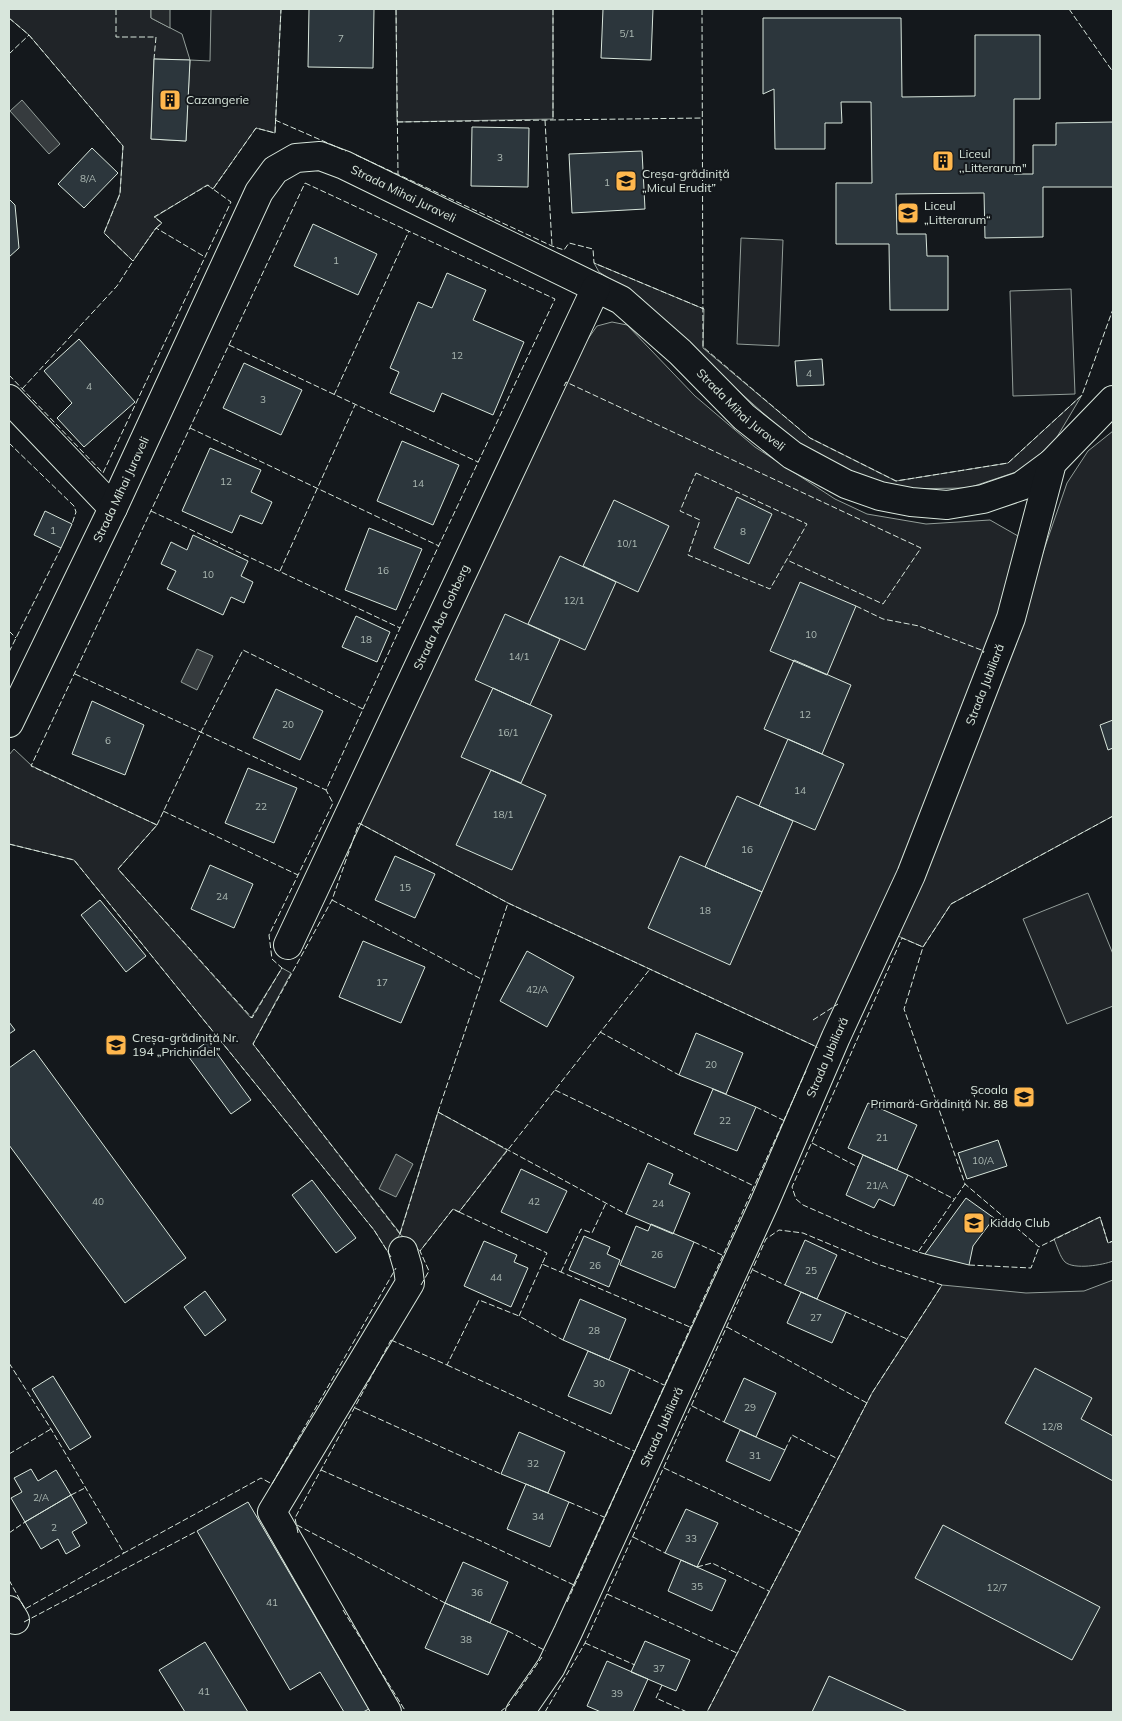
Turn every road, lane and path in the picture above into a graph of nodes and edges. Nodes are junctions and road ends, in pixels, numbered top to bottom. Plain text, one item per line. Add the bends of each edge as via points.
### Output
1 (596, 288) junction
2 (9, 399) edge
3 (1113, 400) edge
4 (1052, 463) junction
5 (113, 508) junction
6 (9, 723) edge
7 (288, 945) dead end
8 (403, 1251) dead end
9 (388, 1712) edge
10 (520, 1712) edge

1 - 4 street, Strada Mihai Juraveli via 620,300 680,352 744,417 792,455 846,484 880,496 946,505 983,499 1021,486
1 - 5 street, Strada Mihai Juraveli via 344,165 320,156 296,158 275,170 259,192
1 - 7 street, Strada Aba Gohberg
2 - 5 street
3 - 4 street, Strada Jubiliară
4 - 10 street, Strada Jubiliară via 1011,618 910,875 568,1632 551,1667
5 - 6 street, Strada Mihai Juraveli
8 - 9 street via 410,1284 272,1512

